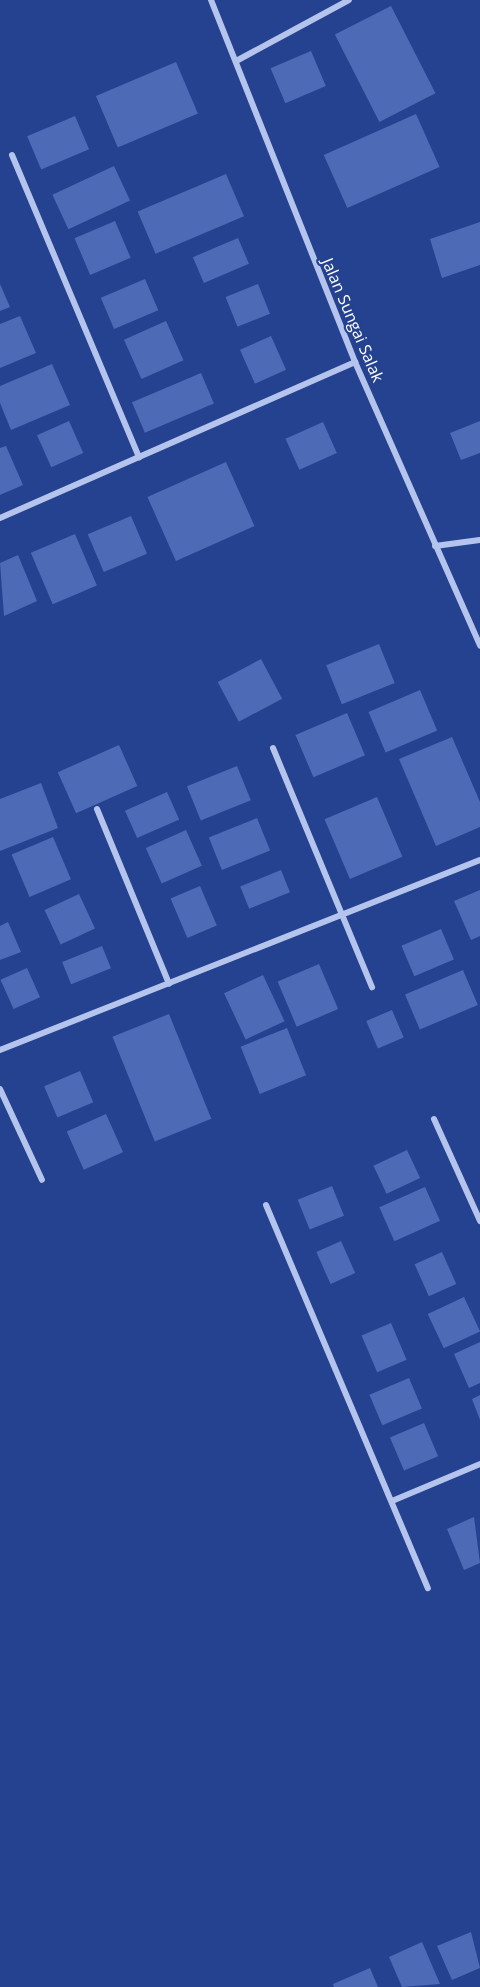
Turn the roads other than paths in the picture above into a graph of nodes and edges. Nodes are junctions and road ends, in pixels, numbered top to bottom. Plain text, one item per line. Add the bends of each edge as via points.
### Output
1 (211, 0) edge
2 (349, 0) edge
3 (238, 60) junction
4 (12, 154) dead end
5 (355, 362) junction
6 (139, 457) junction
7 (0, 518) edge
8 (480, 540) edge
9 (435, 546) junction
10 (480, 646) edge
11 (273, 748) dead end
12 (98, 809) dead end
13 (480, 860) edge
14 (342, 915) junction
15 (169, 984) junction
16 (372, 987) dead end
17 (0, 1050) edge
18 (0, 1089) edge
19 (434, 1119) dead end
20 (42, 1180) dead end
21 (266, 1205) dead end
22 (480, 1221) edge
23 (480, 1464) edge
24 (392, 1501) junction
25 (428, 1588) dead end

1 - 3 street, Jalan Sungai Salak
2 - 3 street
3 - 5 street, Jalan Sungai Salak via 248,102
4 - 6 street
5 - 6 street
5 - 9 street, Jalan Sungai Salak
6 - 7 street
8 - 9 street
9 - 10 street, Jalan Sungai Salak
11 - 14 street
12 - 15 street
13 - 14 street
14 - 15 street
14 - 16 street
15 - 17 street
18 - 20 street
19 - 22 street
21 - 24 street
23 - 24 street
24 - 25 street

